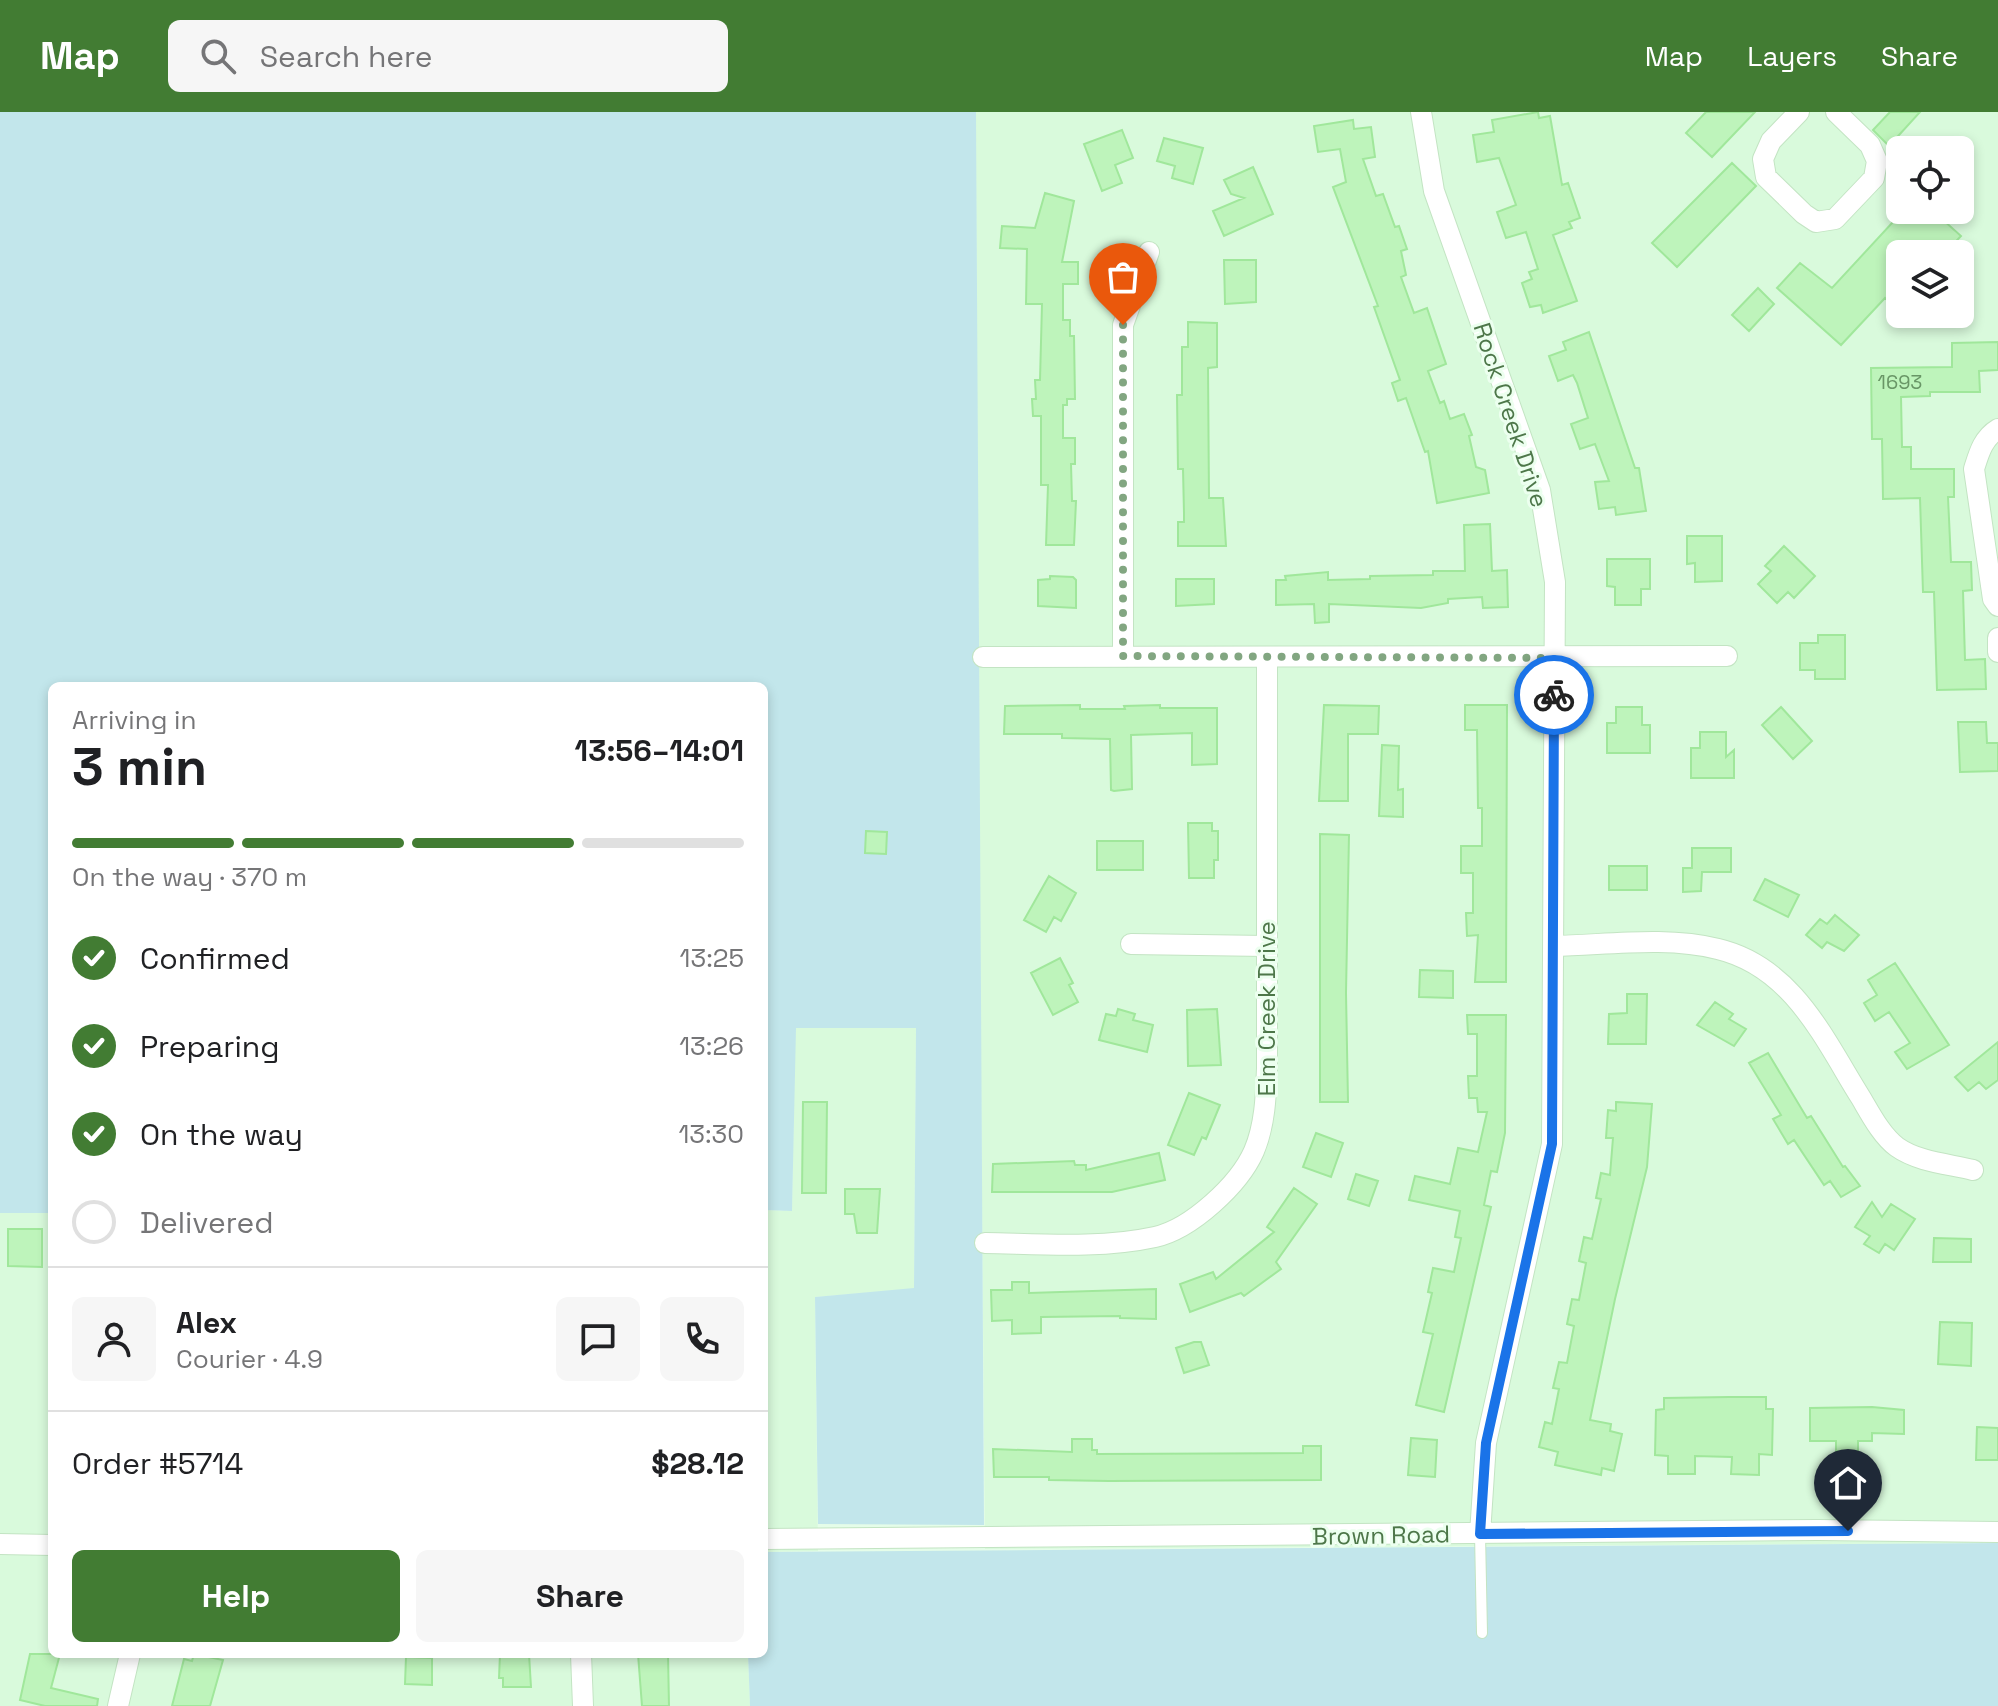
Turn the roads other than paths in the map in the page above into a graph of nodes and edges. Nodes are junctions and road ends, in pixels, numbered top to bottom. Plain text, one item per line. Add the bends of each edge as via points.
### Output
1 (1421, 112) edge
2 (1799, 112) edge
3 (1836, 112) edge
4 (1149, 252) dead end
5 (1998, 429) edge
6 (1998, 606) edge
7 (1998, 638) edge
8 (1998, 652) edge
9 (1123, 656) junction
10 (1727, 656) dead end
11 (983, 657) dead end
12 (1267, 657) junction
13 (1554, 658) junction
14 (1131, 944) dead end
15 (1266, 946) junction
16 (1554, 946) junction
17 (1973, 1170) dead end
18 (985, 1243) dead end
19 (1998, 1532) edge
20 (1480, 1534) junction
21 (768, 1539) edge
22 (0, 1544) edge
23 (48, 1545) edge
24 (1482, 1633) dead end
25 (129, 1658) edge
26 (581, 1658) edge
27 (118, 1706) edge
28 (583, 1706) edge

1 - 13 street, Rock Creek Drive via 1434,191 1540,490 1555,582
2 - 3 street via 1771,141 1763,159 1766,177 1816,222 1835,219 1874,178 1877,161 1870,145
4 - 9 street via 1123,325
5 - 6 street via 1979,450 1974,469
7 - 8 street
9 - 11 street
9 - 12 street
10 - 13 street
12 - 13 street
12 - 15 street, Elm Creek Drive
13 - 16 street, Rock Creek Drive
14 - 15 street
15 - 18 street, Elm Creek Drive via 1265,1111 1253,1153 1227,1189 1196,1218 1158,1237 1113,1243
16 - 17 street via 1685,944 1720,949 1753,962 1782,982 1806,1010 1877,1125 1897,1147
16 - 20 street, Rock Creek Drive via 1552,1144 1486,1443
19 - 20 street, Brown Road
20 - 21 street, Brown Road
20 - 24 lane
22 - 23 street
25 - 27 street
26 - 28 street

